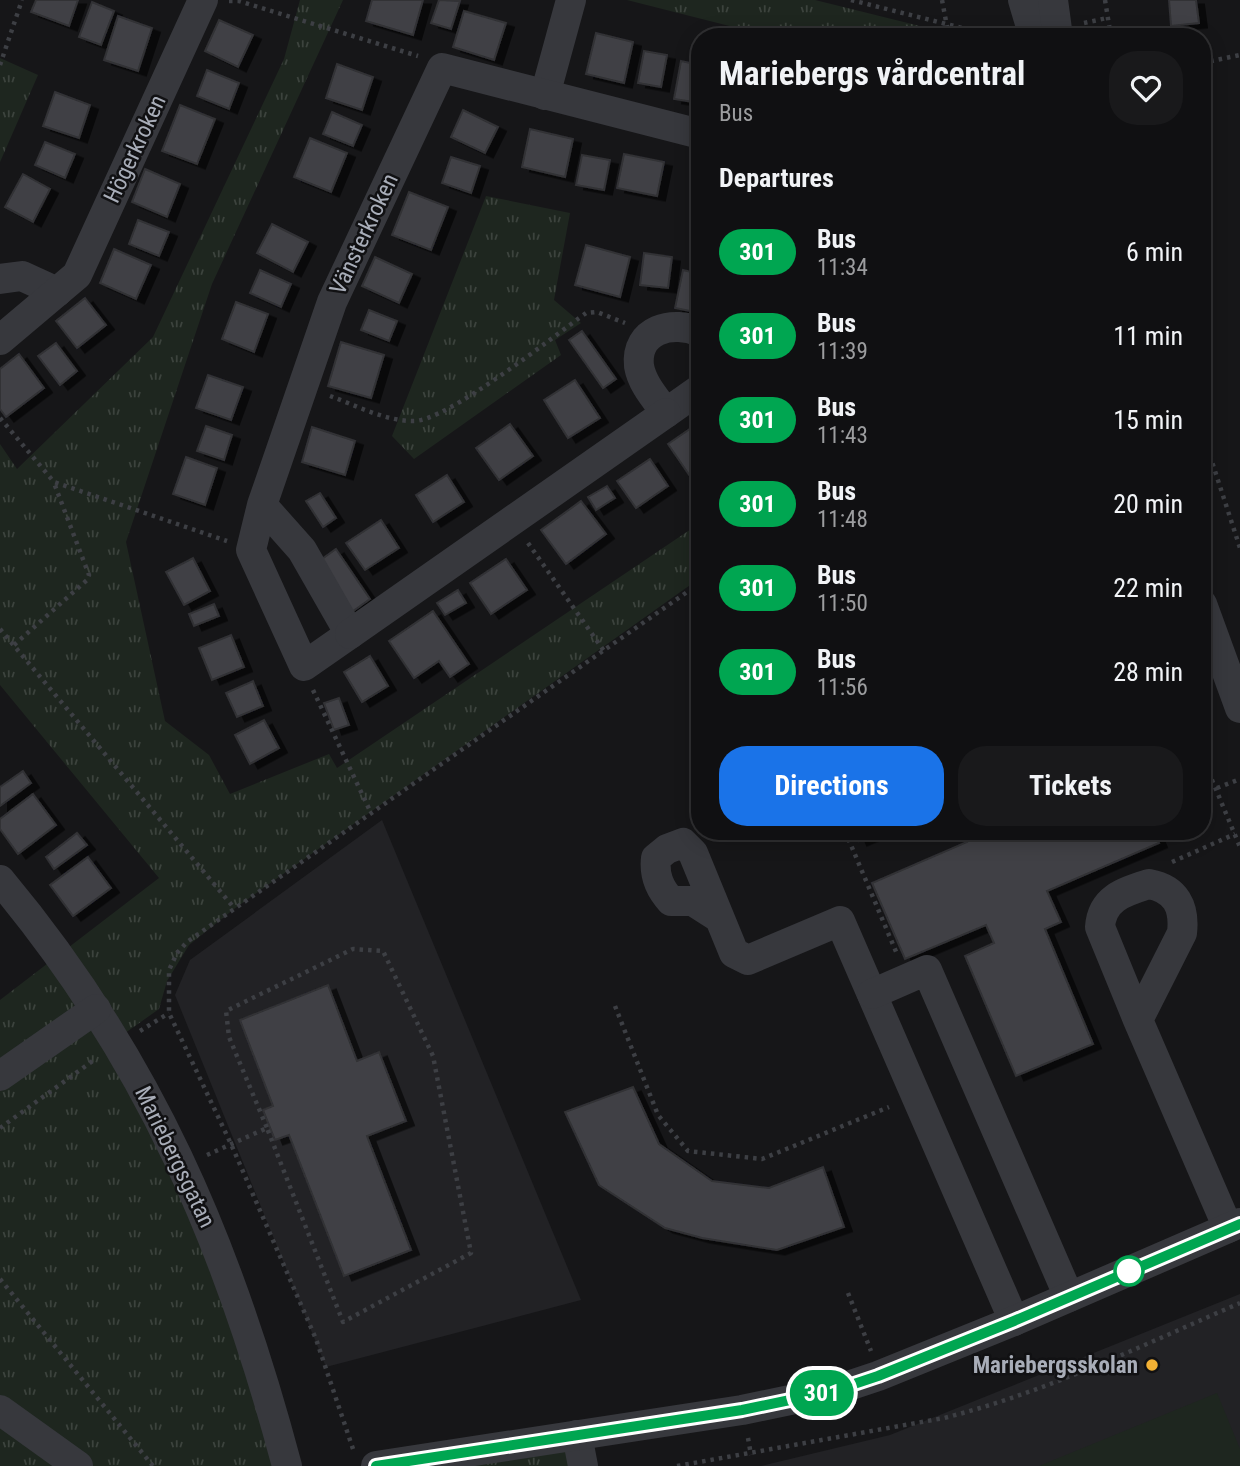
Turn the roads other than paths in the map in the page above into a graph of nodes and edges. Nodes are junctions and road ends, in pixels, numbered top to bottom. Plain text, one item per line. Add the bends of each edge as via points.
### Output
1 (203, 0) edge
2 (571, 0) edge
3 (1023, 0) edge
4 (1047, 27) edge
5 (545, 95) junction
6 (691, 132) edge
7 (0, 279) edge
8 (57, 292) junction
9 (691, 328) edge
10 (0, 341) edge
11 (691, 395) edge
12 (666, 413) junction
13 (262, 505) junction
14 (1211, 629) edge
15 (350, 634) junction
16 (1240, 708) edge
17 (0, 880) edge
18 (718, 917) dead end
19 (872, 994) junction
20 (96, 1009) junction
21 (1138, 1020) junction
22 (0, 1076) edge
23 (1234, 1226) edge
24 (1069, 1297) junction
25 (1014, 1321) junction
26 (0, 1410) edge
27 (578, 1435) junction
28 (365, 1460) edge
29 (78, 1466) edge
30 (287, 1466) edge
31 (583, 1466) edge

1 - 8 street, Högerkroken via 77,275
2 - 5 street
3 - 4 street
5 - 6 street
5 - 13 street, Vänsterkroken via 442,68 332,302
7 - 8 street via 22,276
8 - 10 street, Högerkroken
9 - 12 street via 668,326 652,333 642,347 639,364 643,380
11 - 12 street
12 - 15 street
13 - 15 street via 302,551
13 - 15 street, Vänsterkroken via 251,550 303,666
14 - 16 street
17 - 20 street, Mariebergsgatan
18 - 19 street via 734,953 748,960 840,921
19 - 24 street via 927,970
19 - 25 street
20 - 22 street
20 - 30 street, Mariebergsgatan via 183,1165 228,1270 260,1363
21 - 21 street via 1182,933 1184,917 1171,893 1149,884 1107,903 1101,912 1100,927
21 - 23 street
23 - 24 street
24 - 25 street
25 - 27 street via 833,1391
26 - 29 street
27 - 28 street
27 - 31 street

